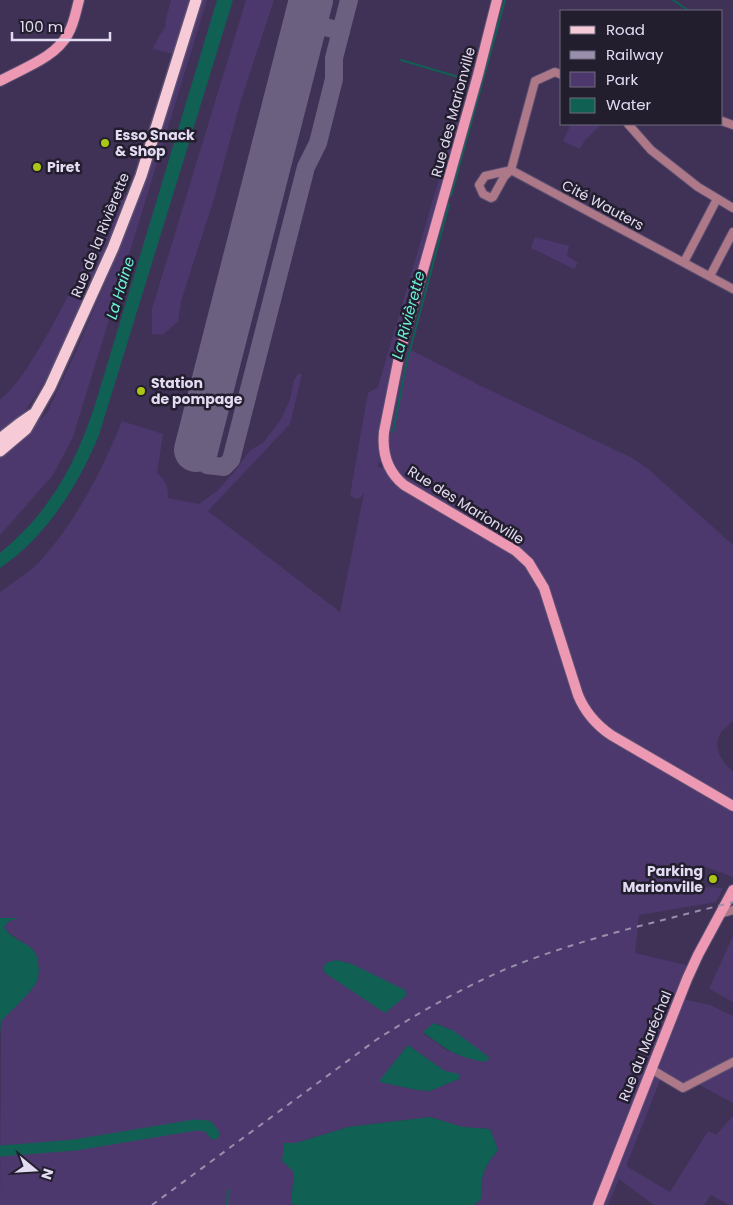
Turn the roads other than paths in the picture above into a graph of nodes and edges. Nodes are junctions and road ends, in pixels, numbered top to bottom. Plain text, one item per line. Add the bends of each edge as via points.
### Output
1 (79, 0) edge
2 (196, 0) edge
3 (497, 0) edge
4 (560, 74) edge
5 (0, 80) edge
6 (629, 125) edge
7 (717, 199) junction
8 (732, 205) edge
9 (733, 232) edge
10 (684, 262) junction
11 (710, 276) junction
12 (733, 288) edge
13 (32, 415) junction
14 (0, 439) edge
15 (0, 450) edge
16 (733, 806) edge
17 (733, 890) edge
18 (733, 910) edge
19 (720, 914) junction
20 (733, 1062) edge
21 (651, 1069) junction
22 (598, 1205) edge

1 - 5 street via 69,33 62,44
2 - 13 main road, Rue de la Rivièrette via 143,170 122,226 59,369
3 - 16 street, Rue des Marionville via 400,352 386,423 385,455 394,474 404,485 516,551 529,563 544,588 578,695 595,723
4 - 10 street, Cité Wauters via 555,72 535,81 510,170
6 - 7 street via 651,150
7 - 8 street
7 - 10 street
9 - 11 street
10 - 11 street, Cité Wauters
11 - 12 street, Cité Wauters
13 - 14 main road
13 - 15 main road, Rue de la Rivièrette via 26,429
17 - 19 street, Rue du Maréchal
18 - 19 street
19 - 21 street, Rue du Maréchal via 687,978
20 - 21 street via 683,1088
21 - 22 street, Rue du Maréchal

